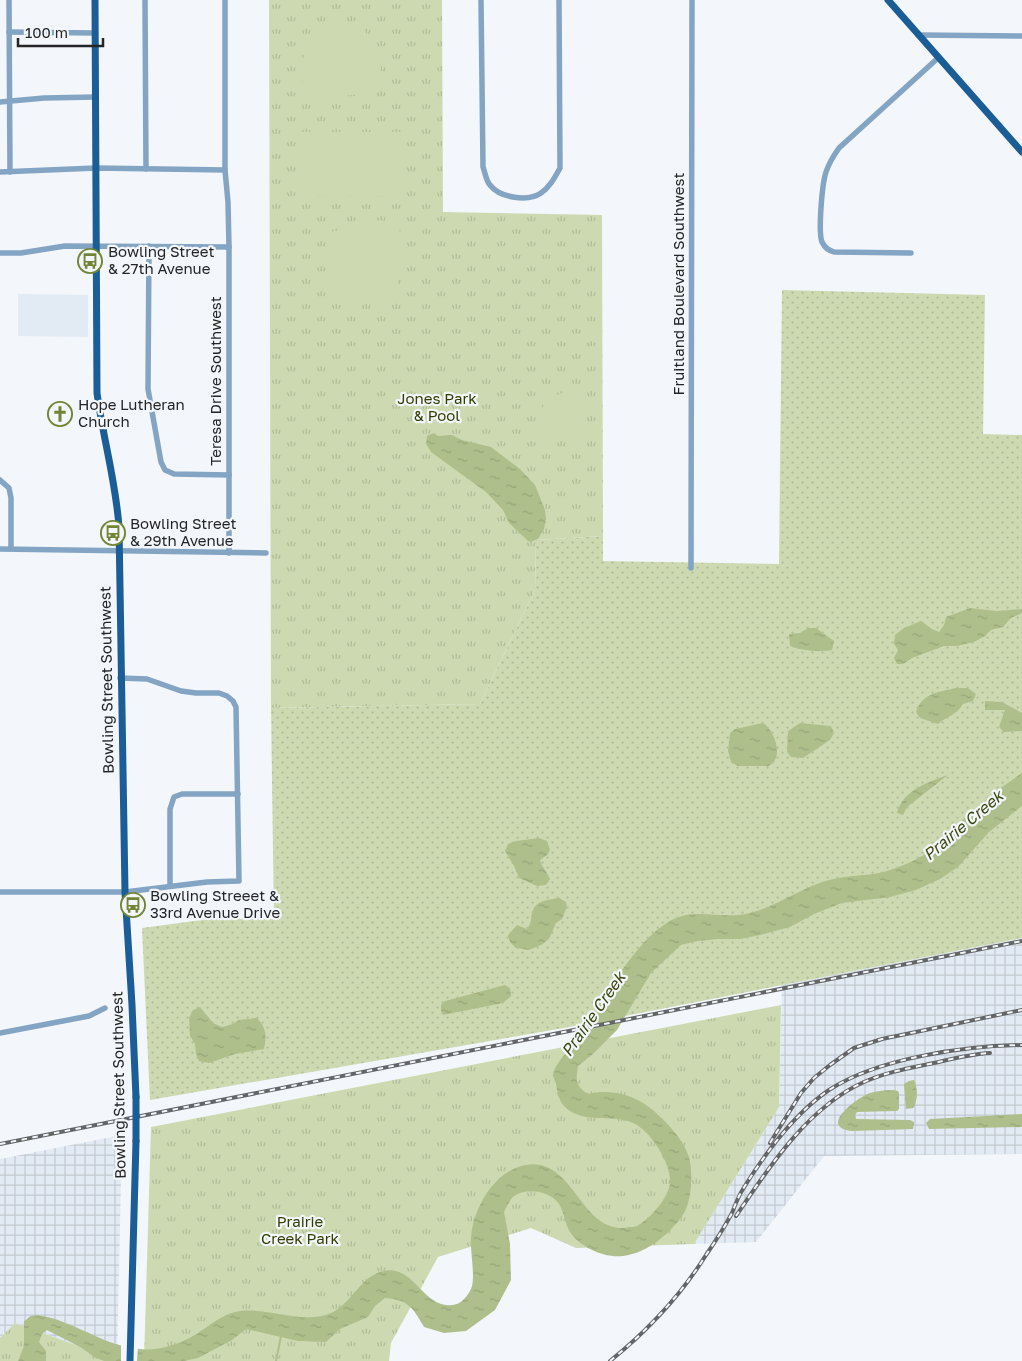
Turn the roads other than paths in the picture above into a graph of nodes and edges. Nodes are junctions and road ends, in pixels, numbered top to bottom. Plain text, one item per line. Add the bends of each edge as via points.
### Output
1 (9, 0) edge
2 (95, 0) edge
3 (145, 0) edge
4 (225, 0) edge
5 (481, 0) edge
6 (559, 0) edge
7 (692, 0) edge
8 (888, 0) edge
9 (10, 32) junction
10 (95, 33) junction
11 (918, 34) junction
12 (1022, 36) edge
13 (938, 58) junction
14 (96, 97) junction
15 (0, 102) edge
16 (10, 102) junction
17 (1022, 152) edge
18 (96, 168) junction
19 (146, 169) junction
20 (225, 170) junction
21 (0, 172) edge
22 (10, 172) junction
23 (96, 245) junction
24 (149, 246) junction
25 (229, 247) junction
26 (0, 253) edge
27 (911, 253) dead end
28 (229, 475) junction
29 (0, 480) edge
30 (0, 548) edge
31 (11, 548) junction
32 (119, 550) junction
33 (229, 553) junction
34 (266, 553) dead end
35 (691, 568) dead end
36 (120, 678) junction
37 (238, 794) junction
38 (170, 886) junction
39 (0, 892) edge
40 (125, 892) junction
41 (106, 1008) dead end
42 (0, 1033) edge
43 (130, 1361) edge

1 - 9 street
2 - 10 main road, Bowling Street Southwest
3 - 19 street
4 - 20 street, Teresa Drive Southwest
5 - 6 street via 483,167 490,186 516,198 541,193 560,168
7 - 35 street, Fruitland Boulevard Southwest
8 - 11 main road
9 - 10 street
9 - 16 street
10 - 14 main road, Bowling Street Southwest
11 - 12 street
11 - 13 main road
13 - 17 main road
13 - 27 street via 840,148 826,173 822,192 821,241 826,248 834,252
14 - 16 street
14 - 18 main road, Bowling Street Southwest
15 - 16 street
16 - 22 street
18 - 19 street
18 - 22 street
18 - 23 main road, Bowling Street Southwest
19 - 20 street
20 - 25 street, Teresa Drive Southwest
21 - 22 street
23 - 24 street
23 - 26 street
23 - 32 main road, Bowling Street Southwest via 97,393 116,498
24 - 25 street
24 - 28 street via 148,389 161,462 165,470 174,474
25 - 28 street, Teresa Drive Southwest
28 - 33 street, Teresa Drive Southwest
29 - 31 street via 9,488 11,498
30 - 31 street
31 - 32 street
32 - 33 street
32 - 36 main road, Bowling Street Southwest
33 - 34 street
36 - 37 street via 147,679 188,692 219,693 234,701
36 - 40 main road, Bowling Street Southwest
37 - 38 street via 182,794 174,797 170,809
37 - 38 street via 239,881
38 - 40 street
39 - 40 street
40 - 43 main road, Bowling Street Southwest, bridge via 136,1097
41 - 42 street via 89,1016

